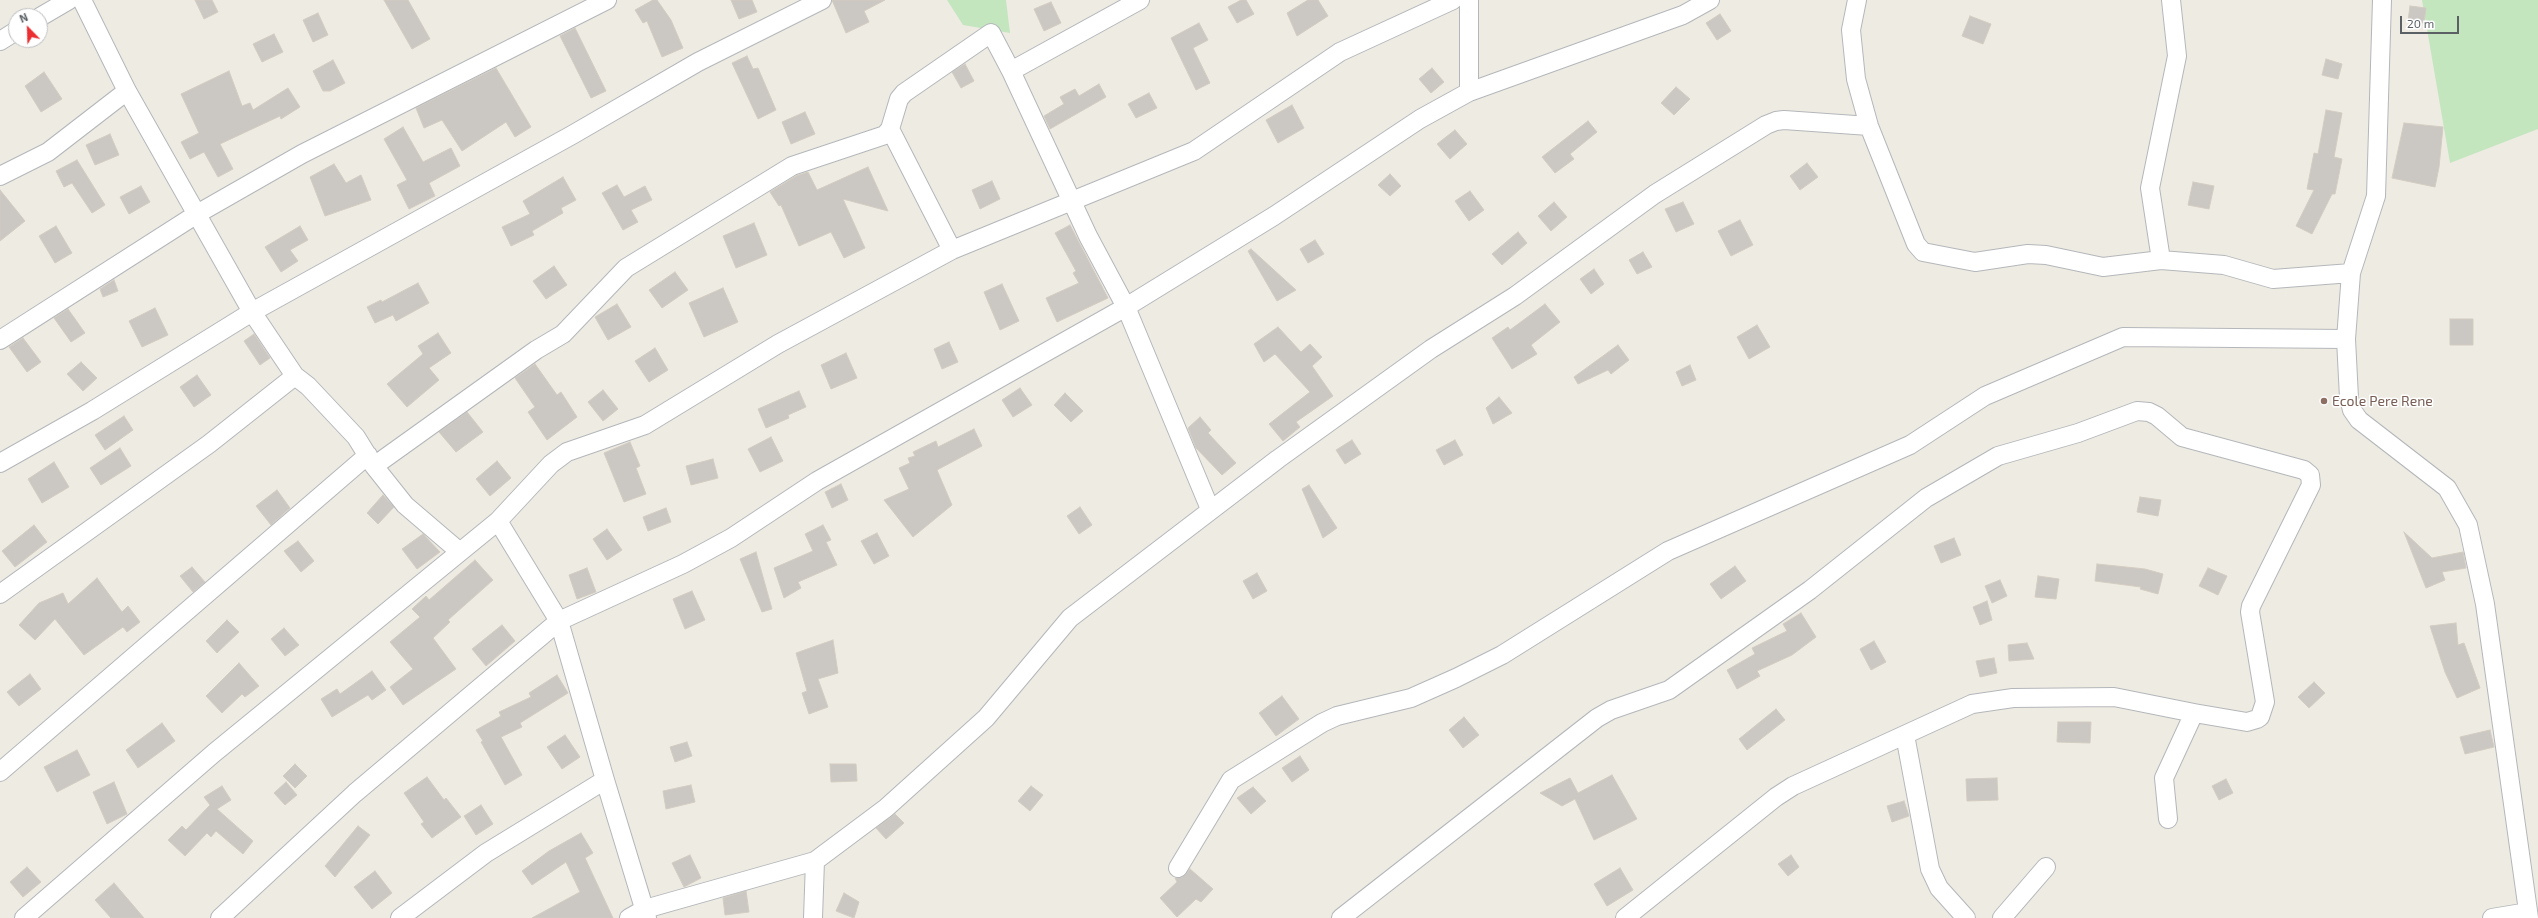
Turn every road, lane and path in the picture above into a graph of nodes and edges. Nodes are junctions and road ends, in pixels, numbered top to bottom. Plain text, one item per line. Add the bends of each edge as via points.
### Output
1 (69, 0) edge
2 (82, 0) edge
3 (607, 0) edge
4 (822, 0) edge
5 (1140, 0) edge
6 (1453, 0) edge
7 (1469, 0) edge
8 (1710, 0) edge
9 (1857, 0) edge
10 (2171, 0) edge
11 (2382, 0) edge
12 (48, 12) edge
13 (1011, 71) junction
14 (127, 91) junction
15 (1469, 92) junction
16 (1869, 126) junction
17 (890, 129) junction
18 (0, 176) edge
19 (1071, 200) junction
20 (196, 214) junction
21 (952, 250) junction
22 (2161, 260) junction
23 (2351, 273) junction
24 (1126, 308) junction
25 (252, 312) junction
26 (2346, 339) junction
27 (0, 340) edge
28 (295, 376) junction
29 (371, 461) junction
30 (0, 462) edge
31 (1210, 509) junction
32 (498, 521) junction
33 (460, 552) junction
34 (0, 594) edge
35 (559, 621) junction
36 (2194, 713) junction
37 (1905, 735) junction
38 (0, 772) edge
39 (604, 780) junction
40 (2168, 818) dead end
41 (815, 861) junction
42 (2046, 867) dead end
43 (1178, 868) dead end
44 (646, 913) edge
45 (2528, 915) edge
46 (24, 918) edge
47 (220, 918) edge
48 (400, 918) edge
49 (629, 918) edge
50 (813, 918) edge
51 (1341, 918) edge
52 (1625, 918) edge
53 (1966, 918) edge
54 (2002, 918) edge
55 (2492, 918) edge

1 - 12 street
2 - 14 street
3 - 20 street via 302,154
4 - 25 street via 698,62 572,135
5 - 13 street
6 - 19 street via 1340,52 1194,151
7 - 15 street
8 - 15 street via 1683,16
9 - 16 street via 1851,30 1854,66
10 - 22 street via 2177,56 2150,188
11 - 23 street via 2376,196
13 - 17 street via 991,34 904,93 899,99
13 - 19 street
14 - 18 street via 48,152
14 - 20 street
15 - 24 street via 1420,119 1274,216
16 - 22 street via 1916,244 1924,252 1975,262 2041,254 2103,267
16 - 31 street via 1784,120 1766,125 1654,194 1515,296 1431,349
17 - 21 street
17 - 29 street via 885,135 792,166 626,268 563,334
19 - 21 street
19 - 24 street
20 - 25 street
20 - 27 street
21 - 32 street via 778,344 645,424 559,456
22 - 23 street via 2231,266 2273,279
23 - 26 street
24 - 31 street
24 - 35 street via 817,481 731,538 683,564
25 - 28 street
25 - 30 street via 92,411
26 - 43 street via 2122,337 1985,396 1910,445 1668,551 1502,655 1456,678 1411,698 1337,716 1322,723 1231,780
26 - 45 street via 2352,410 2359,420 2446,488 2468,525 2486,604
28 - 29 street via 344,423
28 - 34 street via 160,480
29 - 33 street via 405,505
29 - 38 street
31 - 41 street via 1066,622 986,718 886,808
32 - 33 street
32 - 35 street
33 - 46 street via 214,753
35 - 39 street
35 - 47 street via 355,793
36 - 37 street via 2114,697 2013,698 1972,704
36 - 40 street via 2164,778
36 - 51 street via 2247,722 2260,717 2265,702 2251,606 2311,485 2310,475 2304,470 2182,437 2157,416 2137,411 2078,433 1998,456 1926,498 1810,590 1669,690 1612,710 1597,718
37 - 52 street via 1786,790
37 - 53 street via 1930,869 1940,888
39 - 44 street
39 - 48 street via 486,853
41 - 44 street
41 - 50 street
42 - 54 street
44 - 49 street
45 - 55 street

